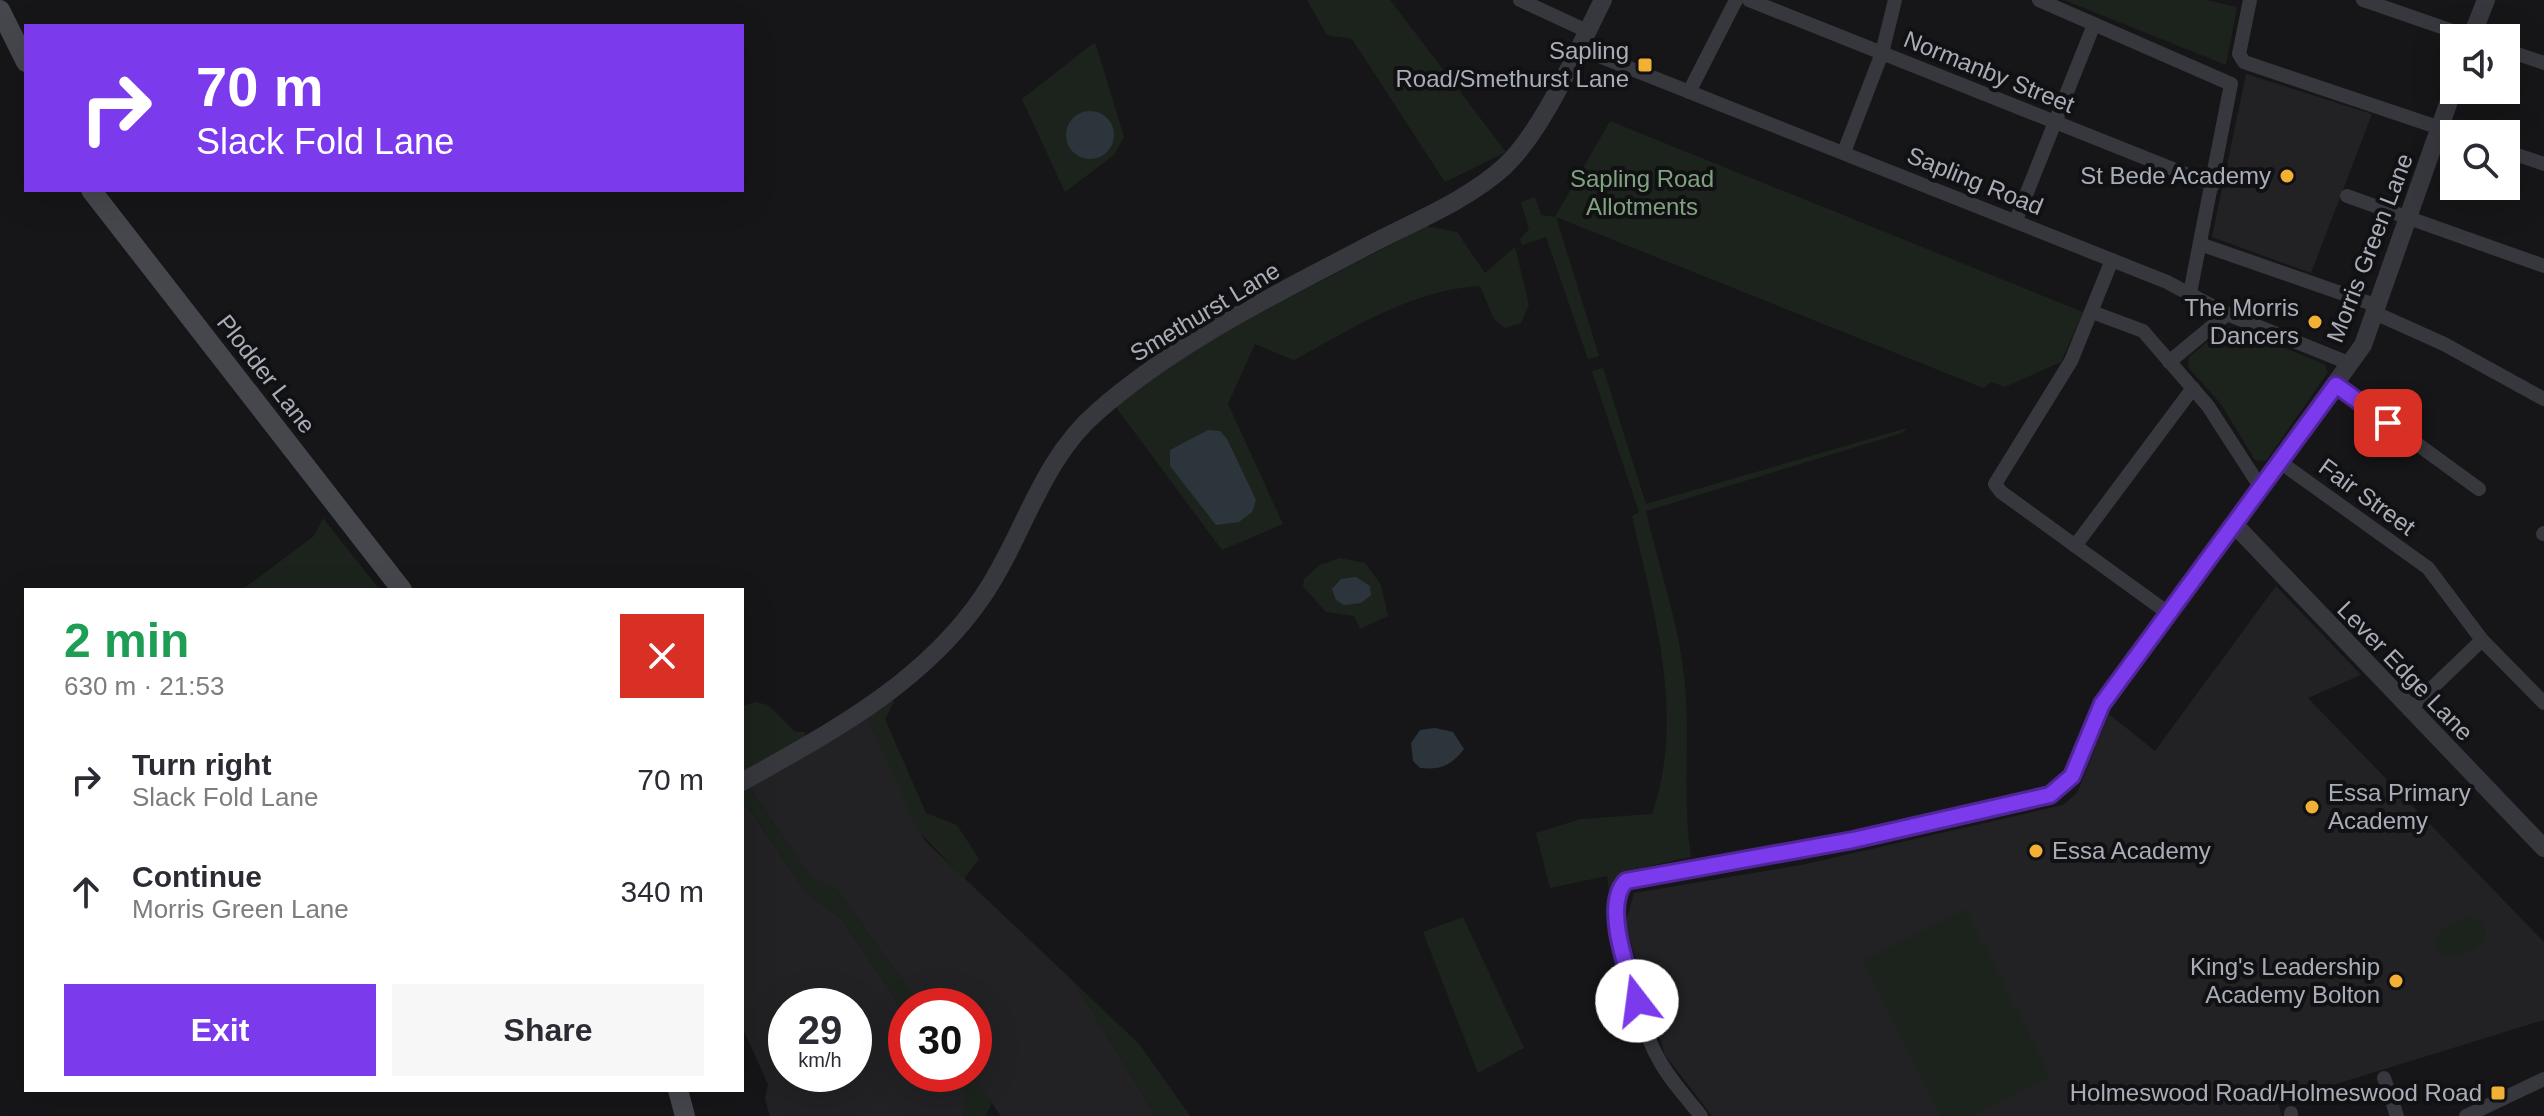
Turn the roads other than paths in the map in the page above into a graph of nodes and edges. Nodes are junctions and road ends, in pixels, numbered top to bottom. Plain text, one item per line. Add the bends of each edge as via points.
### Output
1 (1520, 0) edge
2 (1603, 0) edge
3 (1736, 0) edge
4 (1749, 0) edge
5 (1895, 0) edge
6 (2039, 0) edge
7 (2250, 0) edge
8 (2363, 0) edge
9 (2486, 0) edge
10 (0, 10) edge
11 (2477, 24) edge
12 (2440, 26) edge
13 (2093, 27) junction
14 (1583, 40) junction
15 (1882, 53) junction
16 (2520, 55) edge
17 (24, 58) edge
18 (2544, 63) edge
19 (1689, 92) junction
20 (2055, 122) junction
21 (2440, 128) edge
22 (2440, 151) edge
23 (1844, 152) junction
24 (2520, 156) edge
25 (2544, 164) edge
26 (2213, 185) junction
27 (93, 192) edge
28 (2347, 196) dead end
29 (2409, 218) junction
30 (2016, 220) junction
31 (2200, 244) junction
32 (2112, 260) junction
33 (2544, 266) edge
34 (2190, 293) junction
35 (2377, 310) junction
36 (2092, 312) junction
37 (2227, 314) junction
38 (2169, 362) junction
39 (2351, 364) junction
40 (2336, 385) junction
41 (2193, 388) junction
42 (2544, 399) edge
43 (2280, 462) junction
44 (2261, 488) junction
45 (2479, 489) dead end
46 (2234, 524) junction
47 (2075, 546) junction
48 (400, 588) edge
49 (2168, 613) junction
50 (2482, 640) junction
51 (2544, 703) edge
52 (2409, 710) junction
53 (744, 781) edge
54 (2544, 848) edge
55 (2384, 1078) dead end
56 (2544, 1079) edge
57 (679, 1092) edge
58 (685, 1116) edge
59 (1701, 1116) edge
60 (2397, 1116) edge
61 (2466, 1116) edge

1 - 14 street, Sapling Road
2 - 14 street, Smethurst Lane
3 - 19 street
4 - 15 street, Normanby Street
5 - 15 street
6 - 13 street
7 - 21 street via 2241,59
8 - 12 street
9 - 11 street
10 - 17 main road
13 - 20 street
13 - 26 street via 2231,84
14 - 19 street, Sapling Road
14 - 53 street, Smethurst Lane via 1529,137 1491,177 1182,348 1094,414 1046,476 994,578 959,626 876,703
15 - 20 street, Normanby Street
15 - 23 street
16 - 18 street
19 - 23 street, Sapling Road
20 - 26 street, Normanby Street
20 - 30 street
22 - 29 street, Morris Green Lane
23 - 30 street, Sapling Road
24 - 25 street
26 - 31 street
27 - 48 main road, Plodder Lane
28 - 29 street
29 - 33 street
29 - 35 street, Morris Green Lane
30 - 32 street, Sapling Road
31 - 34 street
31 - 35 street
32 - 34 street, Sapling Road
32 - 36 street
34 - 37 street, Sapling Road
35 - 39 street, Morris Green Lane
35 - 42 street
36 - 38 street via 2138,328
36 - 47 street via 2052,396 1995,484
37 - 38 street
37 - 39 street, Sapling Road
38 - 41 street
39 - 40 street, Morris Green Lane
40 - 43 street, Morris Green Lane
40 - 45 street
41 - 44 street
41 - 47 street
43 - 44 street, Morris Green Lane
43 - 50 street, Fair Street via 2428,568
44 - 46 street, Morris Green Lane
46 - 49 street, Morris Green Lane
46 - 52 street, Lever Edge Lane
47 - 49 street
49 - 59 street, Morris Green Lane via 2095,717 2072,776 2050,795 1853,840 1633,877 1622,885 1614,907 1650,1042
50 - 51 street, Fair Street
50 - 52 street
52 - 54 street, Lever Edge Lane
55 - 60 street
56 - 61 street
57 - 58 main road

